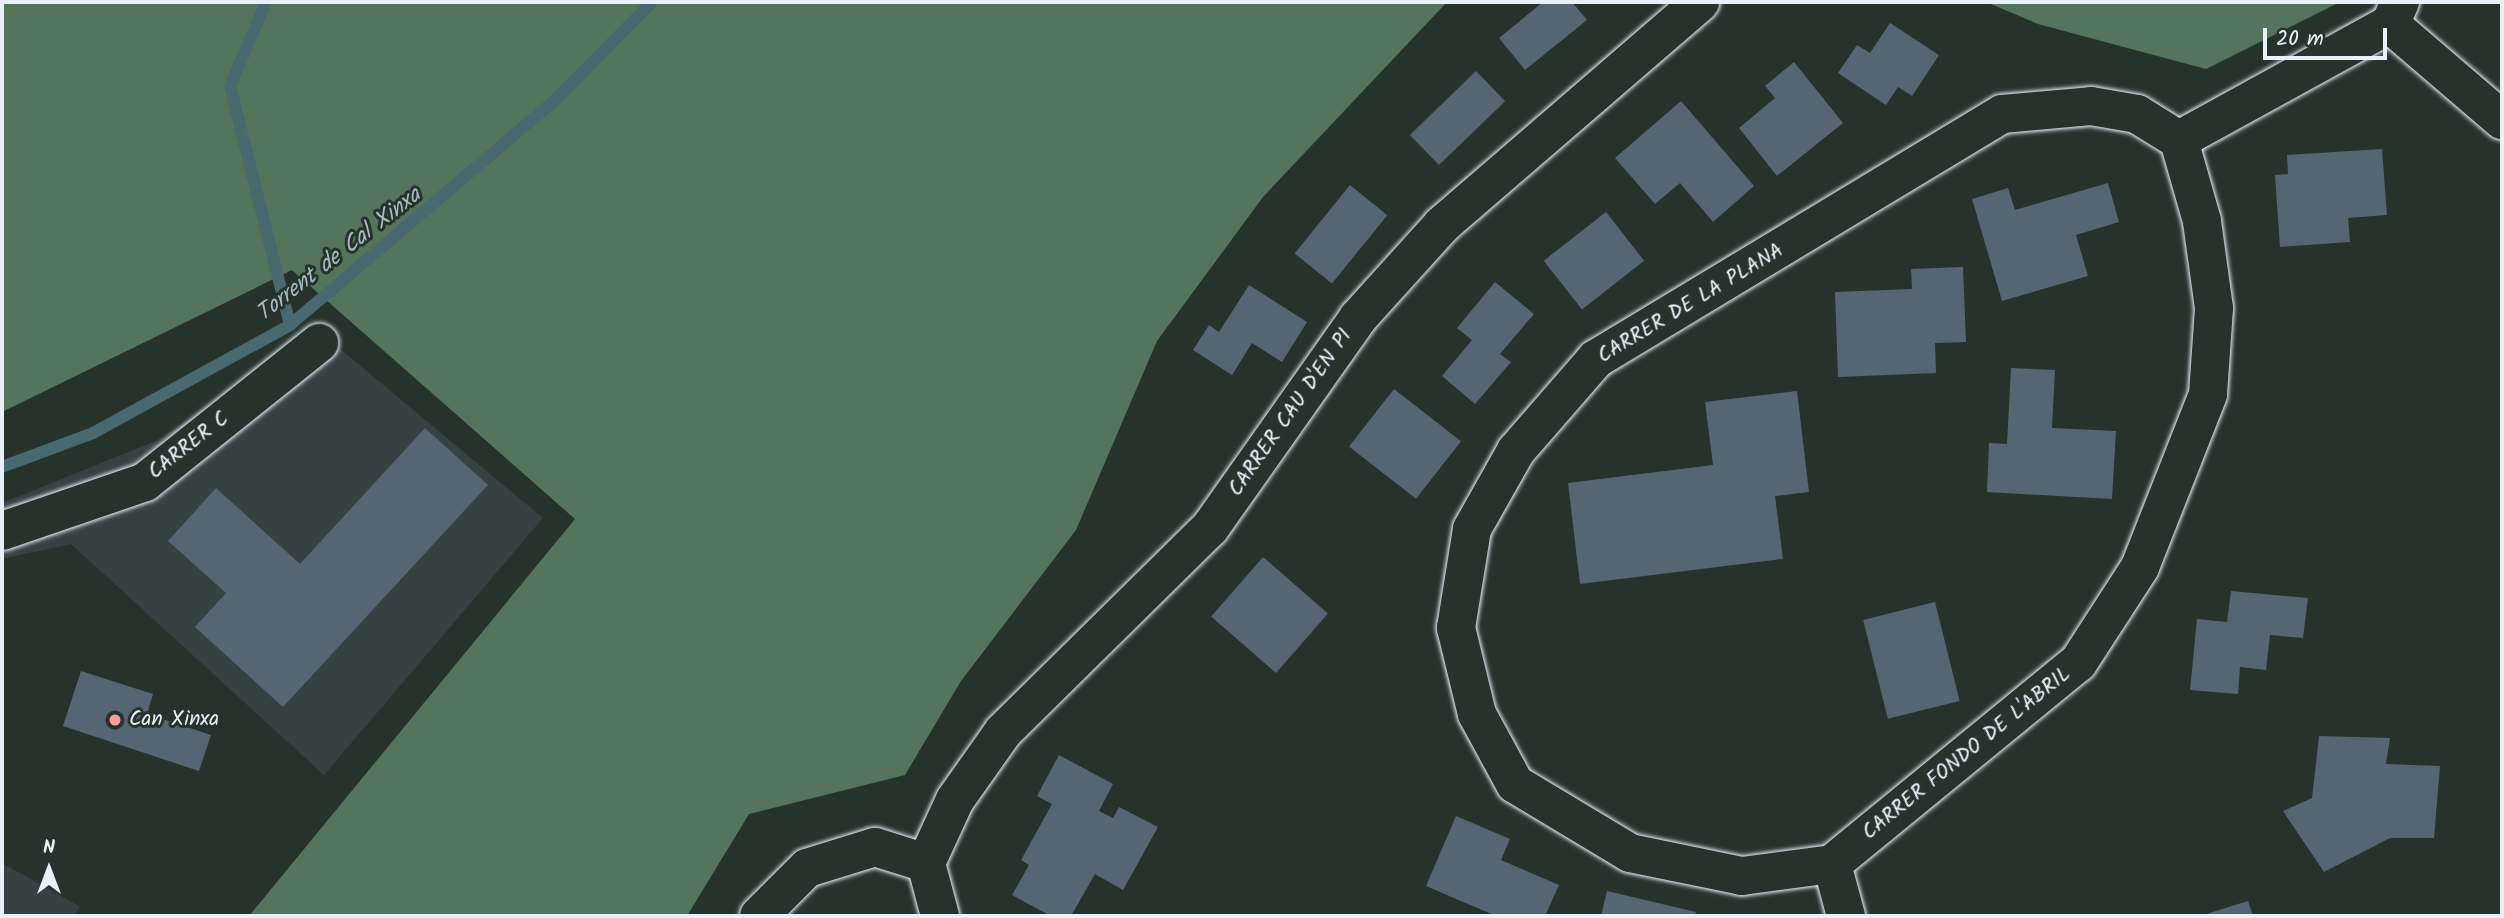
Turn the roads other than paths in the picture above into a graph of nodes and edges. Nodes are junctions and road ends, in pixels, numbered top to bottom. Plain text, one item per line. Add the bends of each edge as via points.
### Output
1 (1700, 2) edge
2 (2395, 13) edge
3 (2502, 120) edge
4 (2179, 140) junction
5 (319, 343) dead end
6 (2, 531) edge
7 (926, 863) junction
8 (1832, 864) junction
9 (759, 916) edge
10 (940, 916) edge
11 (1846, 916) edge

1 - 7 street, CARRER CAU D'EN PI via 1441,225 1358,318 1210,528 1003,733 955,800
2 - 3 street
2 - 4 street
4 - 8 street, CARRER FONDO DE L'ABRIL via 2202,221 2214,308 2208,394 2140,567 2078,663
4 - 8 street, CARRER DE LA PLANA via 2137,114 2091,106 2002,114 1595,359 1516,451 1472,529 1456,628 1478,714 1515,784 1630,853 1742,876
5 - 6 street, CARRER C via 145,482
7 - 9 street via 875,847 842,854 807,868
7 - 10 street
8 - 11 street

